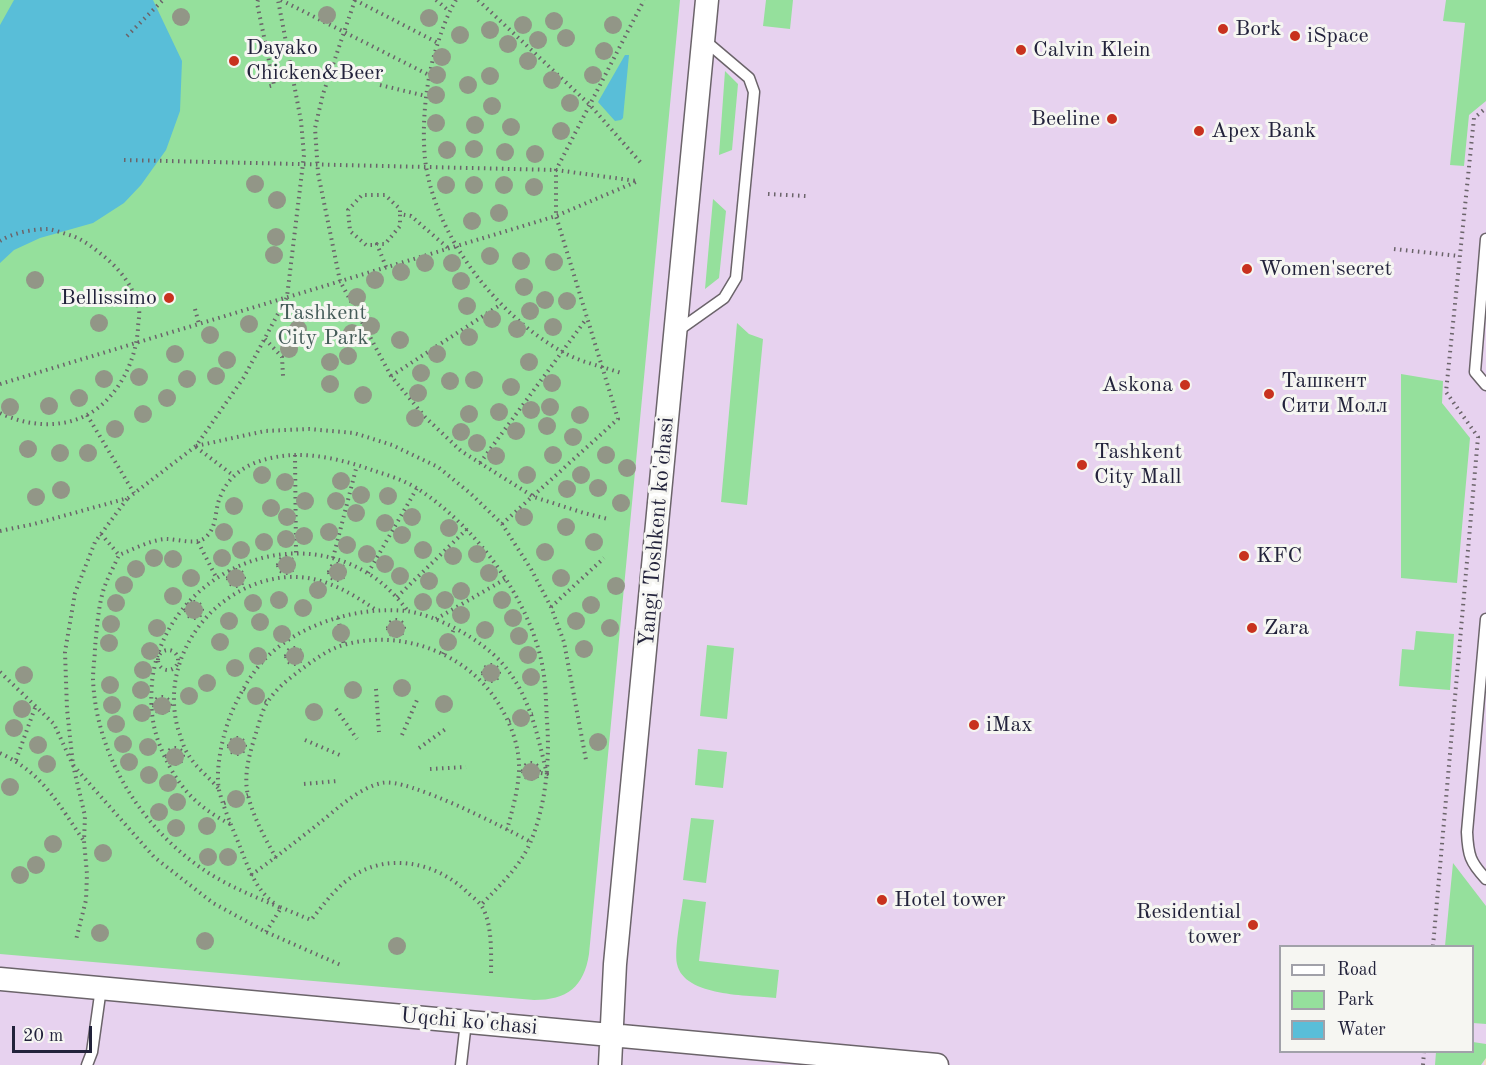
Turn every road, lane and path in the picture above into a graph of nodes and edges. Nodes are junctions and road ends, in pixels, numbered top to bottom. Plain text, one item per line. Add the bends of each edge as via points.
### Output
1 (258, 0) edge
2 (280, 0) edge
3 (354, 0) edge
4 (436, 0) edge
5 (456, 0) edge
6 (478, 0) edge
7 (644, 0) edge
8 (707, 0) edge
9 (161, 1) edge
10 (449, 11) junction
11 (344, 33) junction
12 (127, 36) dead end
13 (703, 39) junction
14 (438, 43) junction
15 (429, 75) junction
16 (380, 85) dead end
17 (266, 87) dead end
18 (426, 96) junction
19 (590, 104) junction
20 (1486, 108) edge
21 (124, 160) dead end
22 (641, 163) dead end
23 (304, 165) junction
24 (317, 165) junction
25 (427, 168) junction
26 (555, 170) junction
27 (768, 194) dead end
28 (806, 196) dead end
29 (399, 214) junction
30 (556, 216) junction
31 (1486, 238) edge
32 (0, 241) edge
33 (374, 244) junction
34 (457, 245) junction
35 (448, 248) junction
36 (1394, 249) dead end
37 (1459, 256) junction
38 (386, 267) junction
39 (340, 281) junction
40 (287, 297) junction
41 (500, 304) junction
42 (195, 309) dead end
43 (370, 315) dead end
44 (587, 318) junction
45 (359, 320) junction
46 (199, 324) junction
47 (676, 332) junction
48 (265, 339) junction
49 (137, 341) junction
50 (561, 352) junction
51 (602, 367) junction
52 (621, 373) dead end
53 (282, 376) dead end
54 (391, 376) junction
55 (0, 384) edge
56 (1486, 385) edge
57 (0, 413) edge
58 (87, 415) junction
59 (196, 446) junction
60 (296, 455) junction
61 (480, 464) junction
62 (357, 465) junction
63 (234, 476) junction
64 (417, 488) junction
65 (134, 493) junction
66 (534, 497) junction
67 (128, 498) junction
68 (608, 519) dead end
69 (502, 524) junction
70 (467, 529) junction
71 (0, 531) edge
72 (101, 534) junction
73 (198, 542) junction
74 (296, 554) junction
75 (119, 555) junction
76 (285, 558) junction
77 (333, 558) junction
78 (604, 558) dead end
79 (341, 566) junction
80 (233, 572) junction
81 (288, 573) junction
82 (368, 573) junction
83 (216, 577) junction
84 (507, 578) junction
85 (335, 580) junction
86 (240, 585) junction
87 (397, 597) junction
88 (188, 605) junction
89 (551, 607) junction
90 (377, 610) junction
91 (397, 611) junction
92 (408, 611) junction
93 (199, 613) junction
94 (205, 618) junction
95 (338, 618) junction
96 (435, 620) junction
97 (1486, 620) edge
98 (396, 623) junction
99 (454, 629) junction
100 (396, 636) junction
101 (285, 642) junction
102 (344, 645) junction
103 (291, 651) junction
104 (443, 654) junction
105 (158, 656) junction
106 (298, 661) junction
107 (501, 662) junction
108 (178, 664) junction
109 (303, 668) junction
110 (495, 669) junction
111 (0, 672) edge
112 (486, 679) junction
113 (244, 689) junction
114 (376, 689) dead end
115 (417, 700) dead end
116 (267, 702) junction
117 (36, 705) junction
118 (170, 705) junction
119 (154, 707) junction
120 (336, 709) dead end
121 (532, 714) junction
122 (509, 721) junction
123 (447, 728) dead end
124 (379, 732) dead end
125 (402, 735) dead end
126 (357, 739) dead end
127 (305, 740) dead end
128 (223, 741) junction
129 (231, 744) junction
130 (242, 747) junction
131 (419, 748) dead end
132 (251, 749) junction
133 (0, 753) edge
134 (182, 753) junction
135 (342, 756) dead end
136 (16, 760) junction
137 (169, 760) junction
138 (586, 760) dead end
139 (74, 765) junction
140 (466, 767) dead end
141 (430, 769) dead end
142 (523, 771) junction
143 (537, 773) junction
144 (547, 774) junction
145 (338, 780) dead end
146 (304, 784) dead end
147 (219, 788) junction
148 (248, 795) junction
149 (224, 804) junction
150 (231, 824) junction
151 (507, 830) junction
152 (84, 842) junction
153 (531, 842) junction
154 (276, 858) junction
155 (251, 875) junction
156 (1486, 879) edge
157 (481, 905) junction
158 (281, 908) junction
159 (266, 932) junction
160 (76, 940) dead end
161 (1433, 945) edge
162 (343, 966) dead end
163 (491, 977) dead end
164 (0, 978) edge
165 (101, 988) junction
166 (466, 1022) junction
167 (612, 1035) junction
168 (87, 1065) edge
169 (461, 1065) edge
170 (609, 1065) edge
171 (937, 1065) edge

1 - 17 path via 274,86
2 - 11 path
2 - 23 path via 301,121
3 - 11 path
3 - 14 path
4 - 10 path
5 - 10 path
6 - 19 path
7 - 19 path
8 - 13 street, Yangi Toshkent ko'chasi
9 - 12 path
10 - 14 path
11 - 15 path
11 - 24 path via 315,128
13 - 47 street, Yangi Toshkent ko'chasi
13 - 47 lane via 749,78 754,92 747,170 736,278 724,298
14 - 15 path
15 - 18 path
16 - 18 path
18 - 25 path
19 - 22 path
19 - 26 path
20 - 37 path via 1474,118
21 - 23 path
23 - 24 path
23 - 40 path
24 - 25 path
24 - 39 path
25 - 26 path
25 - 34 path via 435,199
26 - 30 path
26 - 30 path via 638,181
27 - 28 path
29 - 33 path via 400,226 385,244
29 - 33 path via 400,209 385,195 362,195 348,210 350,231 366,245
29 - 35 path via 411,216
30 - 34 path
30 - 44 path
31 - 56 lane via 1475,372
32 - 49 path via 9,235 48,230 88,243 120,271 130,288 139,310
33 - 38 path
34 - 35 path
34 - 41 path via 480,283
35 - 38 path
36 - 37 path
37 - 161 path via 1446,392 1478,436
38 - 39 path
39 - 40 path
39 - 45 path
40 - 46 path
40 - 48 path
41 - 50 path
41 - 54 path
42 - 46 path
43 - 45 path
44 - 50 path
44 - 51 path
45 - 54 path
46 - 49 path
47 - 167 street, Yangi Toshkent ko'chasi via 616,952
48 - 53 path via 282,357
48 - 59 path
49 - 55 path
49 - 58 path via 125,376 109,397
50 - 51 path
50 - 61 path
51 - 52 path
51 - 66 path via 618,419
54 - 61 path via 425,417
57 - 58 path via 44,425
58 - 65 path
59 - 63 path
59 - 65 path
59 - 69 path via 265,431 354,433 392,445 438,467
60 - 62 path
60 - 63 path via 272,457 249,465
60 - 74 path
61 - 66 path
62 - 64 path
62 - 77 path
63 - 73 path via 221,495 214,526
64 - 70 path
64 - 82 path
65 - 67 path
66 - 68 path
66 - 69 path
67 - 71 path
67 - 72 path
69 - 89 path
70 - 84 path
70 - 87 path
72 - 75 path
72 - 139 path via 75,593 65,652
73 - 75 path via 165,539
73 - 83 path
74 - 76 path
74 - 77 path
75 - 158 path via 104,588 93,679 101,728 115,767 137,805 165,837 207,872
76 - 80 path via 255,559
76 - 81 path via 283,566
76 - 81 path via 294,562
77 - 79 path
78 - 89 path
79 - 82 path
79 - 85 path via 334,571
79 - 85 path via 345,575
80 - 83 path
80 - 86 path via 233,580
80 - 86 path via 242,573 244,580
81 - 85 path via 312,580
81 - 86 path
82 - 87 path
83 - 88 path
84 - 96 path
84 - 144 path via 534,639 544,675
85 - 90 path
86 - 94 path
87 - 92 path
88 - 93 path via 193,613
88 - 93 path via 198,603 202,609
88 - 105 path via 172,622
89 - 138 path via 564,642
90 - 91 path
90 - 95 path
91 - 92 path
91 - 98 path
92 - 96 path
93 - 94 path
94 - 108 path
95 - 101 path
95 - 102 path
96 - 99 path
97 - 156 lane via 1467,832 1473,865
98 - 100 path
98 - 100 path via 390,622 387,629
99 - 104 path
99 - 107 path
100 - 102 path
100 - 104 path
101 - 103 path
101 - 113 path via 262,661
102 - 109 path
103 - 106 path via 297,653
103 - 106 path via 286,655 288,662
104 - 112 path
105 - 108 path via 171,651
105 - 108 path via 165,670
105 - 119 path
106 - 109 path
107 - 110 path
107 - 121 path via 519,686
108 - 118 path
109 - 116 path
110 - 112 path via 494,675
110 - 112 path via 491,664 486,666
111 - 117 path
112 - 122 path
113 - 116 path
113 - 128 path
114 - 124 path
115 - 125 path
116 - 132 path
117 - 136 path
117 - 139 path via 54,724
118 - 119 path via 160,702
118 - 119 path via 161,713
118 - 134 path
119 - 137 path via 154,734
120 - 126 path
121 - 122 path
121 - 144 path
122 - 142 path
123 - 131 path
127 - 135 path
128 - 129 path
128 - 147 path
129 - 130 path via 236,749
129 - 130 path via 233,739 240,739 244,742
130 - 132 path
132 - 148 path
133 - 136 path
134 - 137 path via 173,754
134 - 137 path via 178,764
134 - 147 path
136 - 152 path via 45,784
137 - 150 path via 191,797 207,812
139 - 152 path via 85,816
139 - 159 path via 154,857 213,903
140 - 141 path
142 - 143 path
142 - 143 path via 531,763 538,766
142 - 151 path
143 - 144 path
144 - 153 path
145 - 146 path
147 - 149 path
148 - 149 path
148 - 154 path
149 - 150 path
150 - 155 path
151 - 153 path
151 - 154 path via 403,784 384,782 344,803
152 - 160 path via 86,900
153 - 157 path via 515,870
154 - 155 path
155 - 158 path
157 - 158 path via 443,874 402,863 379,864 353,876 311,920
157 - 163 path via 491,939
158 - 159 path
159 - 162 path
164 - 165 street, Uqchi ko'chasi
165 - 166 street, Uqchi ko'chasi
165 - 168 lane
166 - 167 street, Uqchi ko'chasi
166 - 169 lane
167 - 170 street, Yangi Toshkent ko'chasi
167 - 171 street, Uqchi ko'chasi

